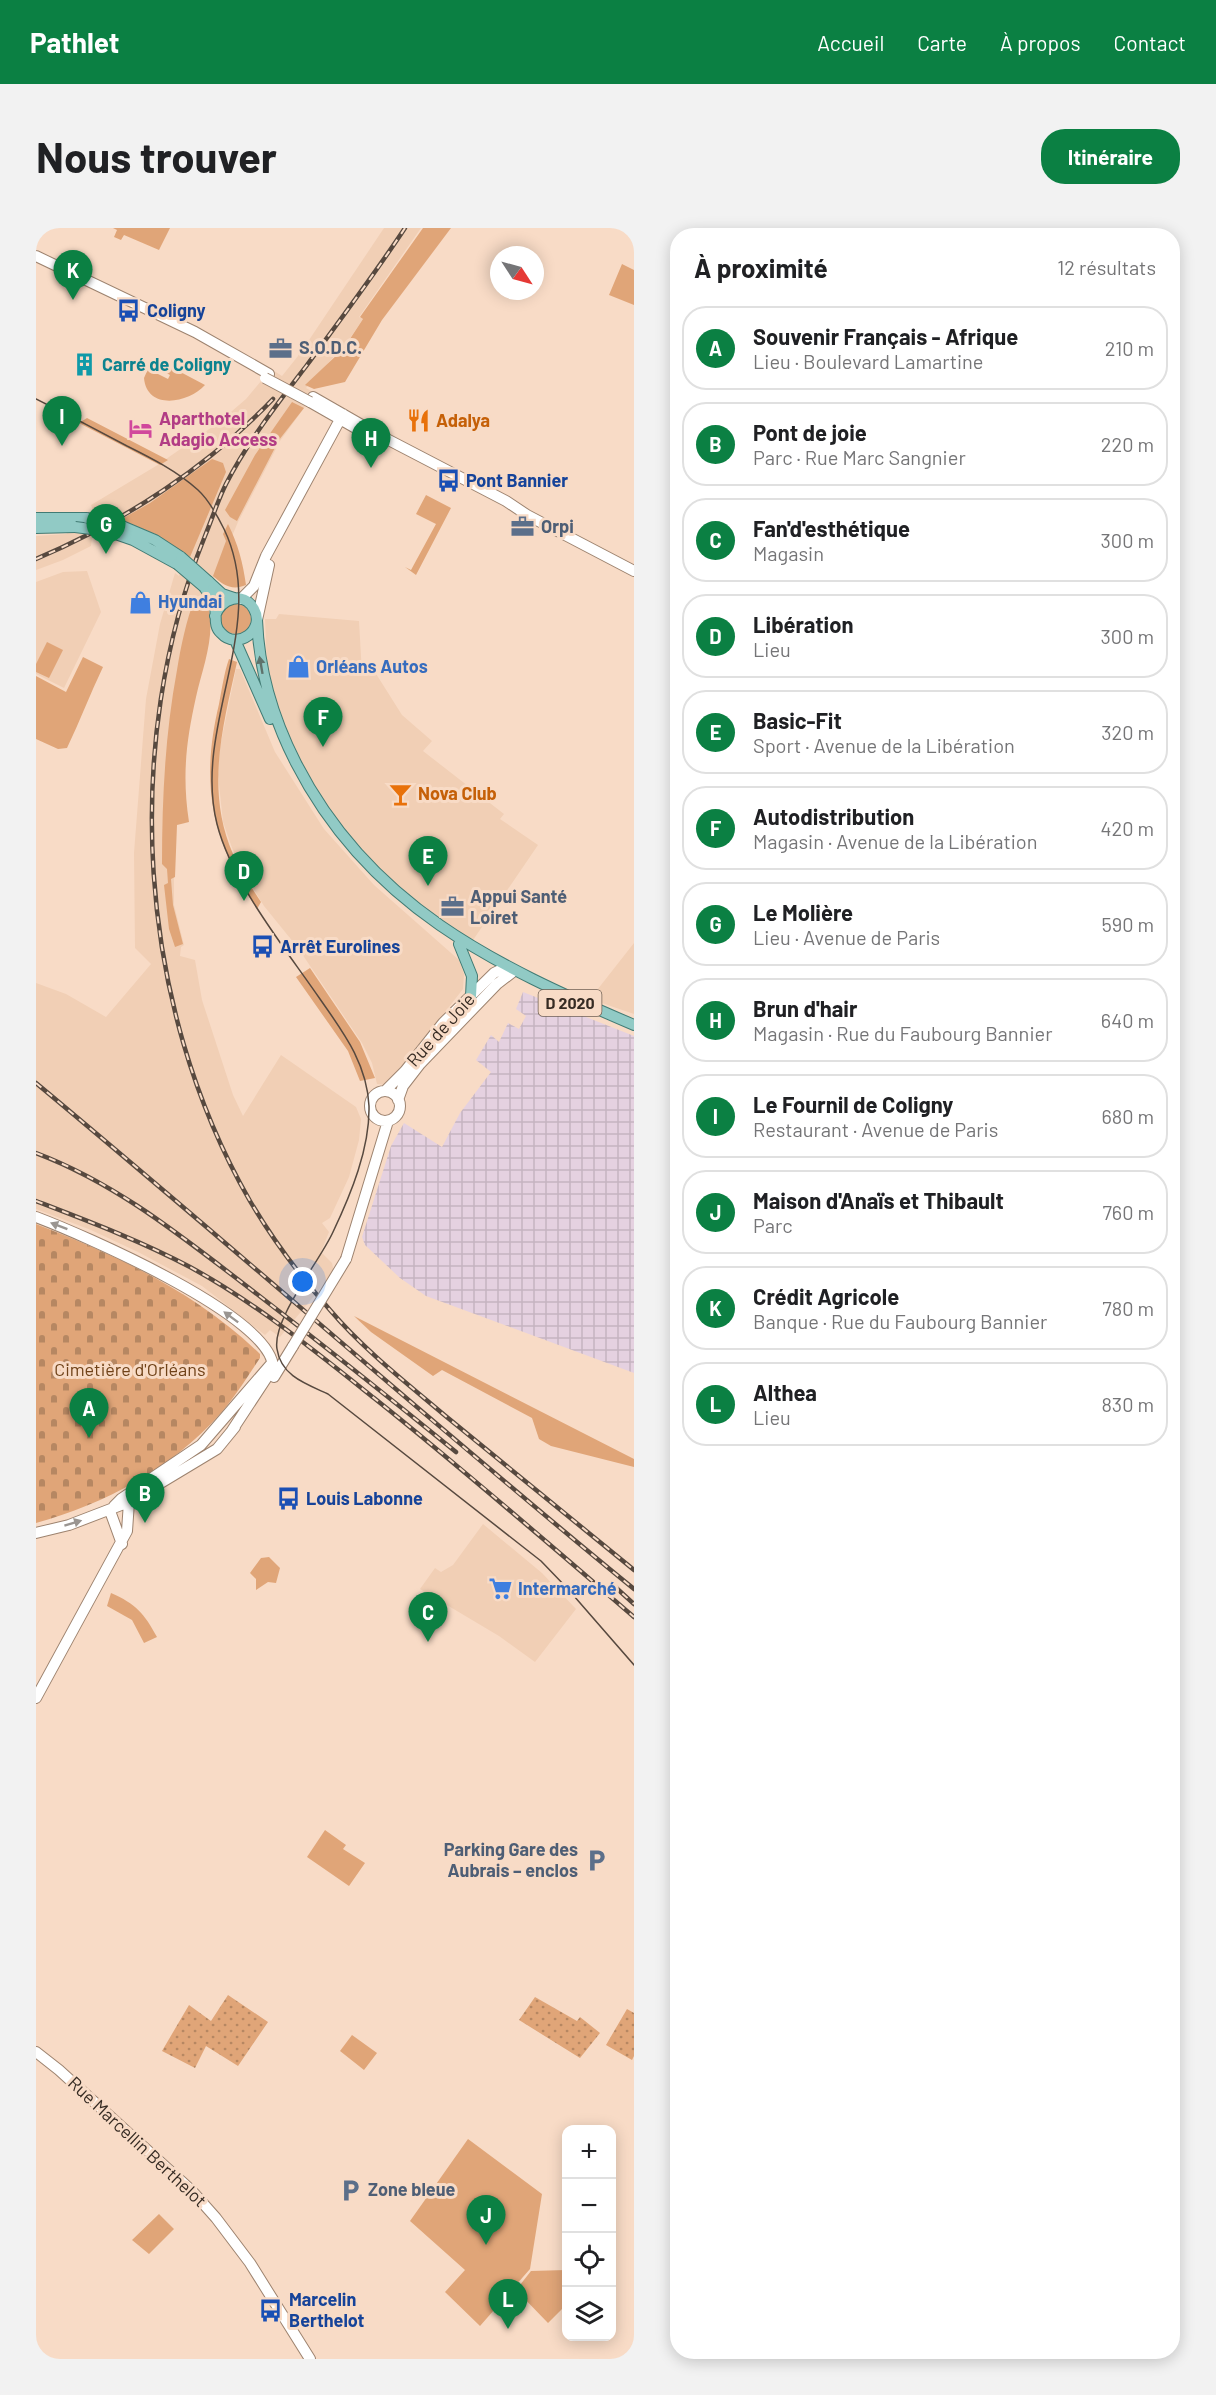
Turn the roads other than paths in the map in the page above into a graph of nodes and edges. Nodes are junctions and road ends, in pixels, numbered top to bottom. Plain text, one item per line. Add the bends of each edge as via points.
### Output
1 (36, 256) edge
2 (36, 262) edge
3 (264, 376) junction
4 (341, 416) junction
5 (36, 518) edge
6 (283, 527) junction
7 (36, 528) edge
8 (179, 561) junction
9 (634, 571) edge
10 (206, 584) junction
11 (238, 599) junction
12 (215, 616) junction
13 (257, 620) junction
14 (235, 640) junction
15 (416, 911) junction
16 (459, 945) junction
17 (505, 969) junction
18 (471, 996) junction
19 (634, 1026) edge
20 (385, 1091) junction
21 (398, 1100) junction
22 (383, 1120) junction
23 (36, 1217) edge
24 (291, 1345) junction
25 (274, 1360) junction
26 (231, 1432) junction
27 (129, 1503) junction
28 (110, 1511) junction
29 (36, 1533) edge
30 (122, 1544) junction
31 (36, 1698) edge
32 (36, 2052) edge
33 (310, 2359) edge

1 - 3 street via 195,332
2 - 3 street via 167,323
3 - 4 street
4 - 6 street
4 - 9 street
5 - 8 main road, bridge via 87,518 122,526 155,540
6 - 11 street via 254,586
6 - 13 street via 264,581
7 - 8 main road, bridge via 107,531
8 - 10 main road, bridge
10 - 11 main road
10 - 12 main road via 214,601
11 - 12 main road via 222,604
11 - 13 main road via 254,608
12 - 14 main road via 221,634
13 - 14 main road via 249,636
15 -> 13 main road via 357,852 315,796 288,746 263,676
14 - 15 main road, D 2020 via 307,795 353,856 378,882
15 - 16 main road
15 - 17 main road, D 2020
16 - 17 main road, D 2020
16 - 18 main road via 472,976
17 - 18 street, Rue de Joie
17 - 19 main road, D 2020
17 - 19 main road, D 2020 via 577,1006
17 - 21 street, Rue de Joie via 420,1064 403,1086
18 - 20 street, Rue de Joie
20 - 21 street
20 - 22 street via 375,1094 370,1101 371,1113
21 - 22 street via 398,1113
22 - 24 street via 351,1246
25 -> 23 street via 237,1322 179,1283 116,1249
24 - 25 street
24 - 26 street via 272,1381
25 - 26 street via 267,1380
25 - 28 street via 201,1445 121,1499
26 - 27 street via 217,1449
27 - 28 street
27 - 30 street via 129,1527
29 -> 28 street
28 - 30 street
30 - 31 street
32 - 33 street, Rue Marcellin Berthelot via 180,2180 212,2214 250,2263

